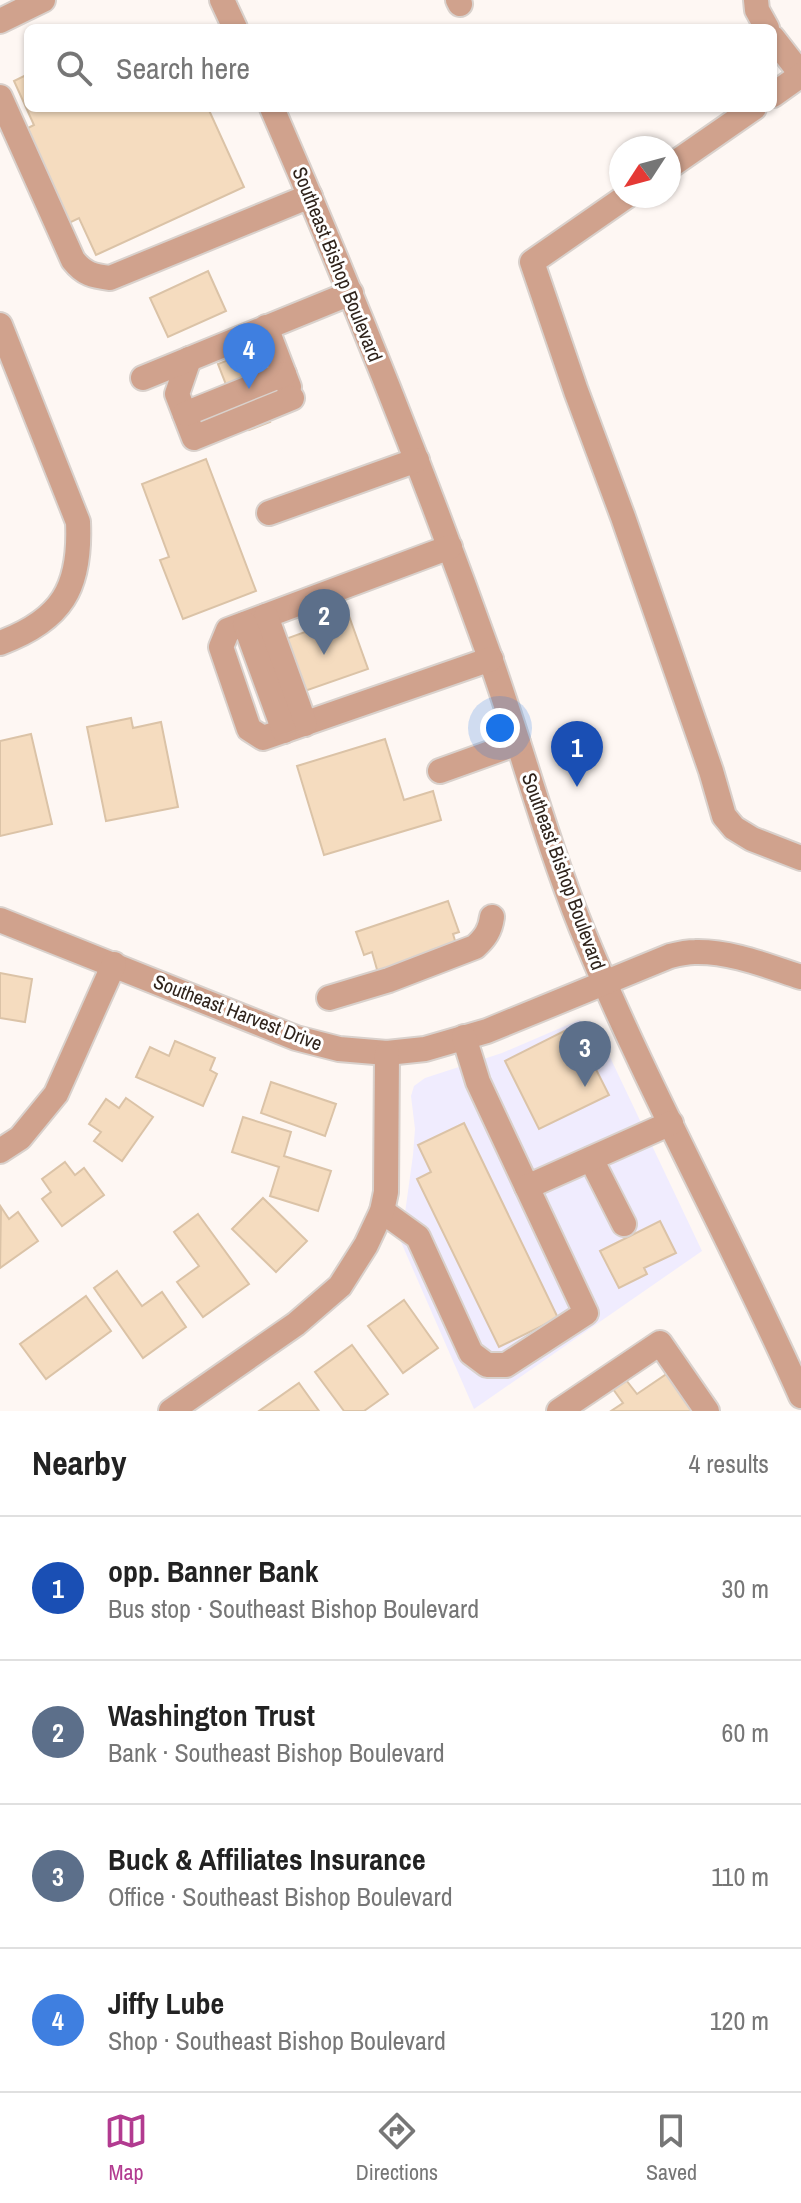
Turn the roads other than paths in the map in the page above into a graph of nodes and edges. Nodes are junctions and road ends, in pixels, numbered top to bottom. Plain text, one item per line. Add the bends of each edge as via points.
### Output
1 (43, 0) edge
2 (222, 0) edge
3 (756, 0) edge
4 (0, 21) edge
5 (233, 24) edge
6 (765, 24) edge
7 (777, 43) edge
8 (801, 74) edge
9 (777, 92) edge
10 (0, 97) edge
11 (274, 112) edge
12 (748, 112) edge
13 (681, 159) edge
14 (310, 196) junction
15 (610, 208) edge
16 (351, 293) junction
17 (0, 325) edge
18 (266, 327) junction
19 (189, 359) junction
20 (143, 378) dead end
21 (417, 460) junction
22 (269, 513) dead end
23 (450, 547) junction
24 (257, 620) junction
25 (0, 643) edge
26 (491, 659) junction
27 (294, 727) junction
28 (518, 743) junction
29 (440, 771) dead end
30 (801, 858) edge
31 (492, 917) dead end
32 (0, 920) edge
33 (114, 964) junction
34 (801, 977) edge
35 (605, 982) junction
36 (329, 998) dead end
37 (464, 1037) junction
38 (387, 1053) junction
39 (671, 1123) junction
40 (0, 1151) edge
41 (591, 1159) junction
42 (527, 1187) junction
43 (382, 1211) junction
44 (624, 1224) dead end
45 (801, 1396) edge
46 (171, 1411) edge
47 (559, 1411) edge
48 (707, 1411) edge

1 - 4 street
2 - 5 street
3 - 6 street
7 - 8 street
8 - 9 street
10 - 14 street via 73,260 92,276 110,278
11 - 14 street, Southeast Bishop Boulevard
12 - 13 street
14 - 16 street, Southeast Bishop Boulevard
15 - 30 street via 532,262 724,816 752,839
16 - 18 street
16 - 21 street, Southeast Bishop Boulevard
17 - 25 street via 78,522 79,550 75,575 60,605 44,622
18 - 19 street
18 - 19 street via 290,390 189,426 177,394
19 - 20 street
21 - 22 street
21 - 23 street, Southeast Bishop Boulevard
23 - 24 street
23 - 26 street, Southeast Bishop Boulevard
24 - 27 street
24 - 27 street via 228,630 221,647 249,729 263,738
26 - 27 street
26 - 28 street, Southeast Bishop Boulevard
28 - 29 street
28 - 35 street, Southeast Bishop Boulevard
31 - 36 street via 491,928 475,947
32 - 33 street, Southeast Harvest Drive
33 - 38 street, Southeast Harvest Drive via 296,1038
33 - 40 street via 56,1094 20,1138
34 - 35 street, Southeast Harvest Drive via 746,959 694,952
35 - 37 street, Southeast Harvest Drive
35 - 39 street, Southeast Bishop Boulevard
37 - 38 street, Southeast Harvest Drive
37 - 42 street via 478,1082
38 - 43 street
39 - 41 street
39 - 45 street, Southeast Bishop Boulevard
41 - 42 street
41 - 44 street
42 - 43 street via 586,1313 506,1365 487,1365 471,1353 418,1237
43 - 46 street via 340,1286 296,1324
47 - 48 street via 660,1343

